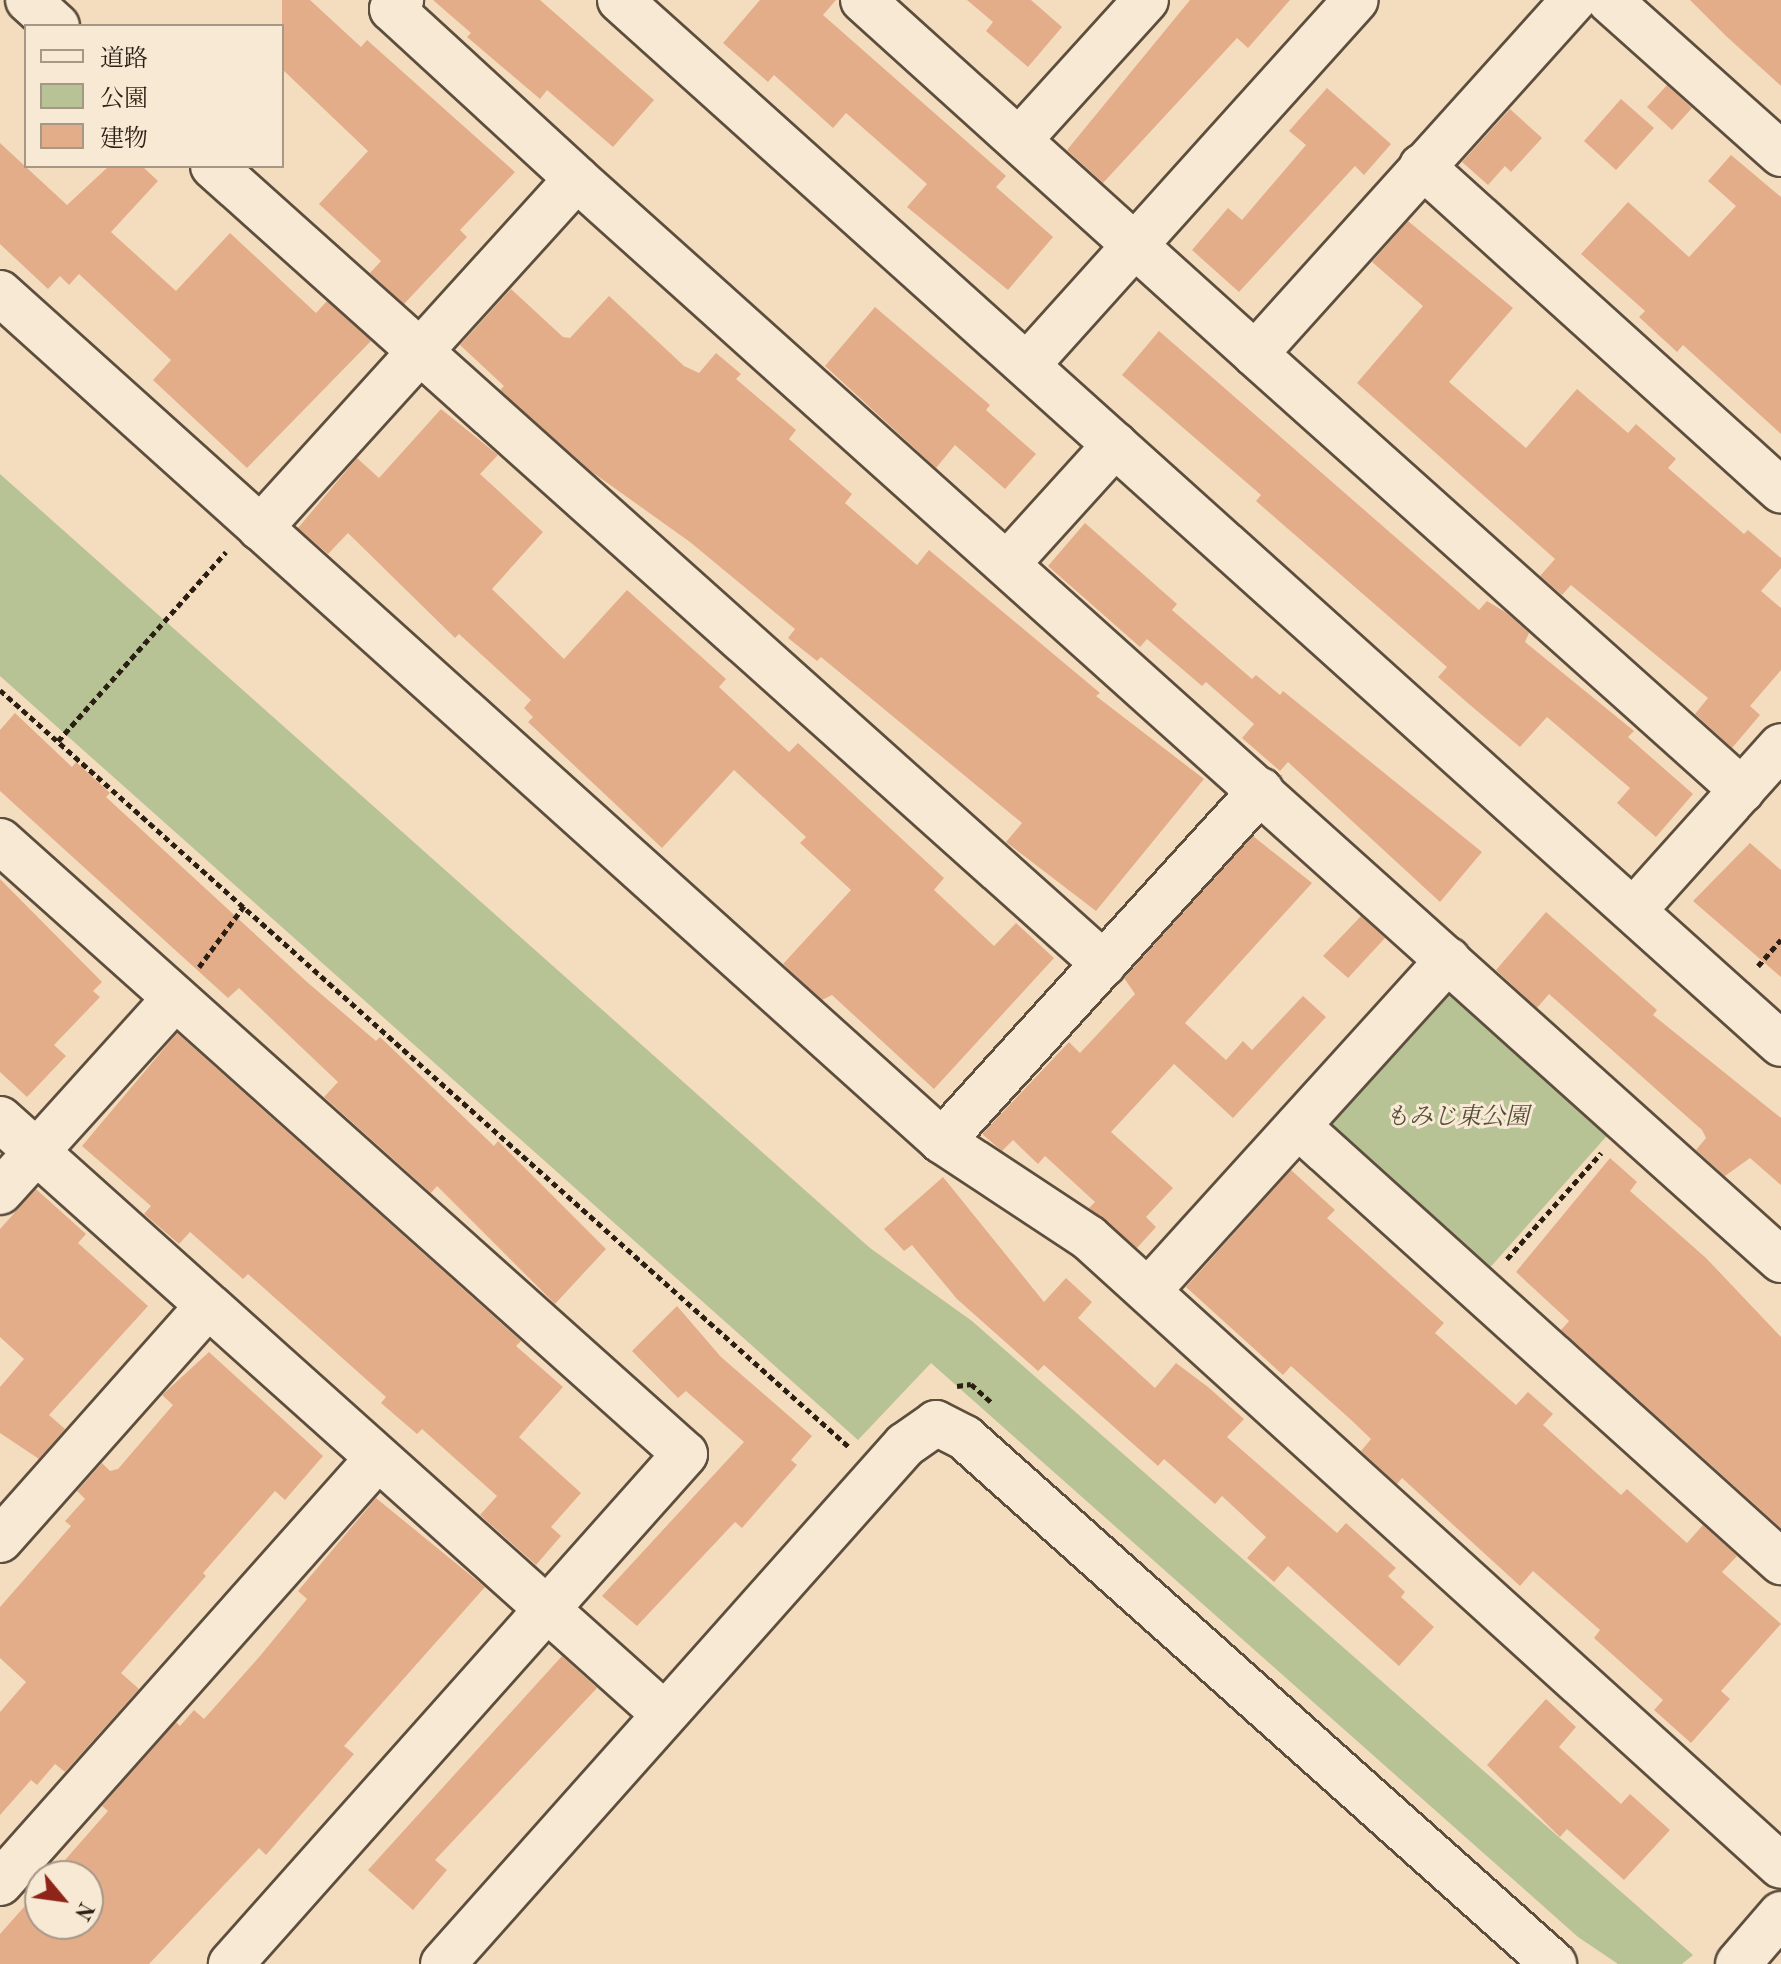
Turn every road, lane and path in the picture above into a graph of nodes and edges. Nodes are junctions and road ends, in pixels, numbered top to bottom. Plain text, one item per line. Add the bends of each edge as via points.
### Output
1 (28, 0) edge
2 (620, 0) edge
3 (863, 0) edge
4 (1146, 0) edge
5 (1356, 0) edge
6 (1574, 0) edge
7 (1609, 0) edge
8 (392, 3) edge
9 (55, 24) edge
10 (1019, 140) junction
11 (1781, 154) edge
12 (1422, 166) junction
13 (215, 168) edge
14 (577, 179) junction
15 (1136, 245) junction
16 (0, 293) edge
17 (421, 352) junction
18 (1255, 354) junction
19 (1027, 365) junction
20 (1115, 445) junction
21 (1781, 490) edge
22 (256, 525) junction
23 (1007, 564) junction
24 (0, 690) edge
25 (58, 741) junction
26 (1781, 746) edge
27 (1261, 790) junction
28 (1742, 790) junction
29 (0, 841) edge
30 (244, 906) junction
31 (1634, 910) junction
32 (1781, 940) edge
33 (1448, 960) junction
34 (1104, 964) junction
35 (1752, 972) dead end
36 (175, 998) junction
37 (1781, 1044) edge
38 (0, 1119) edge
39 (1628, 1122) junction
40 (1298, 1126) junction
41 (942, 1141) junction
42 (36, 1151) junction
43 (0, 1192) edge
44 (1781, 1260) edge
45 (1479, 1290) junction
46 (1148, 1291) junction
47 (208, 1306) junction
48 (377, 1459) junction
49 (880, 1474) junction
50 (0, 1540) edge
51 (1781, 1562) edge
52 (548, 1610) junction
53 (664, 1714) junction
54 (1781, 1866) edge
55 (0, 1883) edge
56 (1781, 1914) edge
57 (231, 1964) edge
58 (443, 1964) edge
59 (1554, 1964) edge
60 (1738, 1964) edge

1 - 9 street
2 - 19 street
3 - 10 street
4 - 10 street
5 - 15 street
6 - 12 street
7 - 11 street
8 - 14 street
10 - 15 street
12 - 18 street
12 - 21 street
13 - 17 street
14 - 17 street
14 - 23 street
15 - 18 street
15 - 19 street
16 - 22 street
17 - 22 street
17 - 34 street
18 - 28 street
19 - 20 street
20 - 23 street
20 - 31 street
22 - 25 path
22 - 41 street
23 - 27 street
24 - 25 path
25 - 30 path
26 - 28 street
27 - 33 street
27 - 34 street
28 - 31 street
29 - 36 street
30 - 36 path
30 - 49 path
31 - 37 street
32 - 35 path
33 - 39 street
33 - 40 street
34 - 41 street
36 - 42 street
36 - 52 street via 685,1454
38 - 42 street
39 - 44 street
39 - 45 path
40 - 45 street
40 - 46 street
41 - 46 street via 1067,1220
42 - 43 street
42 - 47 street
45 - 51 street
46 - 54 street
47 - 48 street
47 - 50 street
48 - 52 street
48 - 55 street
49 - 53 street
49 - 59 street via 905,1445 936,1423 965,1438
52 - 53 street
52 - 57 street
53 - 58 street
56 - 60 street

